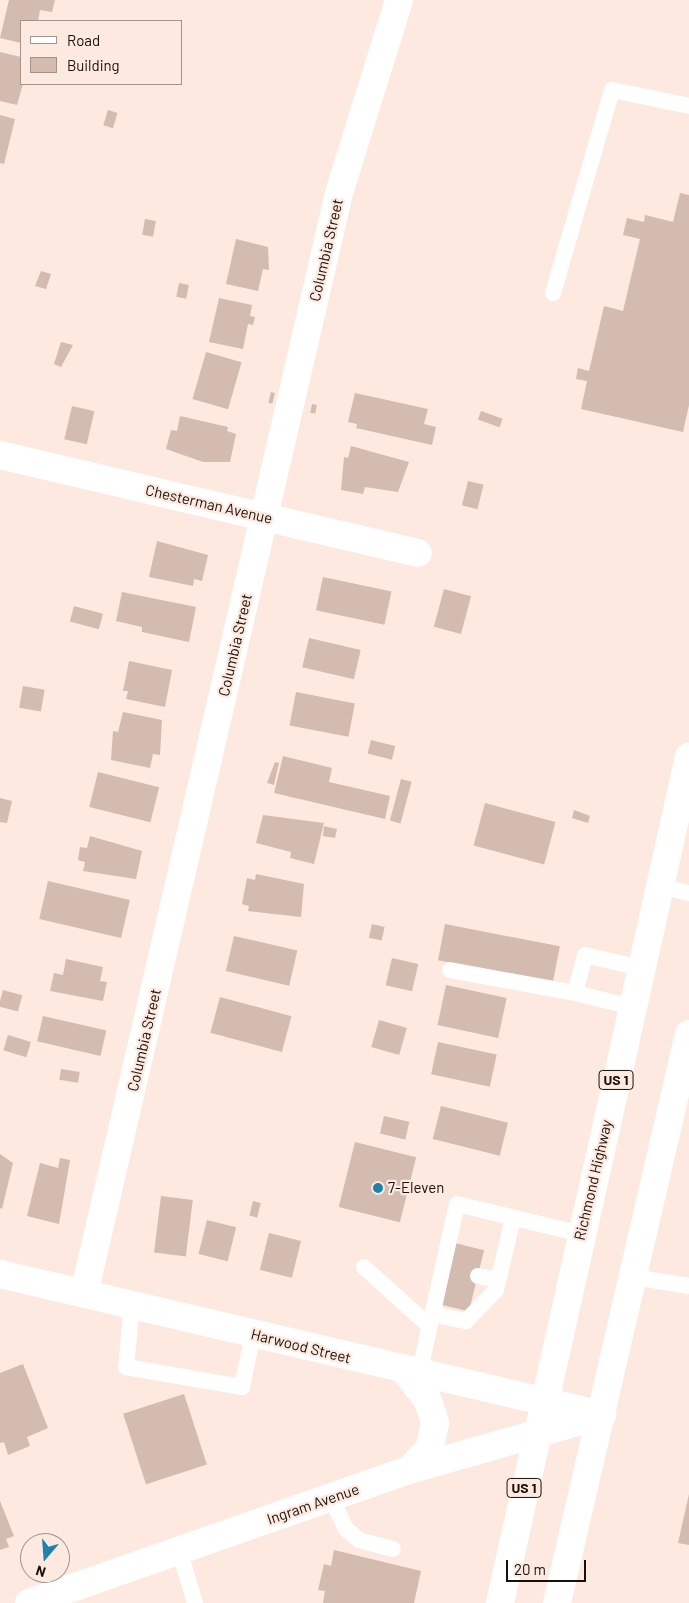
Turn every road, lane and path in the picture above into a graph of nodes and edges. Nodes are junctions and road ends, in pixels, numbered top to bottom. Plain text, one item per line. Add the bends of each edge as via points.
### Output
1 (400, 0) edge
2 (689, 106) edge
3 (553, 294) dead end
4 (0, 455) edge
5 (265, 518) junction
6 (418, 553) dead end
7 (689, 757) edge
8 (660, 886) junction
9 (689, 893) edge
10 (641, 968) junction
11 (450, 970) dead end
12 (575, 993) junction
13 (632, 1007) junction
14 (689, 1034) edge
15 (513, 1218) junction
16 (581, 1234) junction
17 (364, 1268) dead end
18 (0, 1274) edge
19 (478, 1276) dead end
20 (633, 1277) junction
21 (498, 1280) junction
22 (689, 1286) edge
23 (84, 1294) junction
24 (132, 1305) junction
25 (431, 1320) junction
26 (252, 1334) junction
27 (412, 1372) junction
28 (542, 1402) junction
29 (602, 1415) junction
30 (535, 1433) junction
31 (408, 1470) junction
32 (331, 1497) junction
33 (393, 1549) dead end
34 (179, 1550) junction
35 (29, 1603) edge
36 (195, 1603) edge
37 (500, 1603) edge
38 (557, 1603) edge

1 - 5 street, Columbia Street via 342,184
2 - 3 lane via 612,90
4 - 5 street, Chesterman Avenue
5 - 6 street, Chesterman Avenue
5 - 23 street, Columbia Street
7 - 8 street, Richmond Highway / US 1
8 - 9 lane
8 - 10 street, Richmond Highway / US 1
10 - 12 lane via 585,955
10 - 13 street, Richmond Highway / US 1
11 - 12 lane
12 - 13 lane
13 - 16 street, Richmond Highway / US 1
14 - 20 street
15 - 16 lane
15 - 21 lane
15 - 25 lane via 457,1204 446,1268
16 - 28 street, Richmond Highway / US 1
17 - 25 lane
18 - 23 street, Harwood Street
19 - 21 lane
20 - 22 lane
20 - 29 street
21 - 25 lane via 496,1290 466,1321
23 - 24 street, Harwood Street
24 - 26 street, Harwood Street
24 - 26 lane via 126,1366 242,1387
25 - 27 lane
26 - 27 street, Harwood Street
27 - 28 street, Harwood Street
27 - 31 street via 428,1401 435,1423 430,1447
28 - 29 street, Harwood Street
28 - 30 street, Richmond Highway / US 1
29 - 30 street, Ingram Avenue
29 - 38 street
30 - 31 street, Ingram Avenue
30 - 37 street, Richmond Highway / US 1
31 - 32 street, Ingram Avenue
32 - 33 lane via 346,1529 359,1540
32 - 34 street, Ingram Avenue
34 - 35 street, Ingram Avenue
34 - 36 lane

